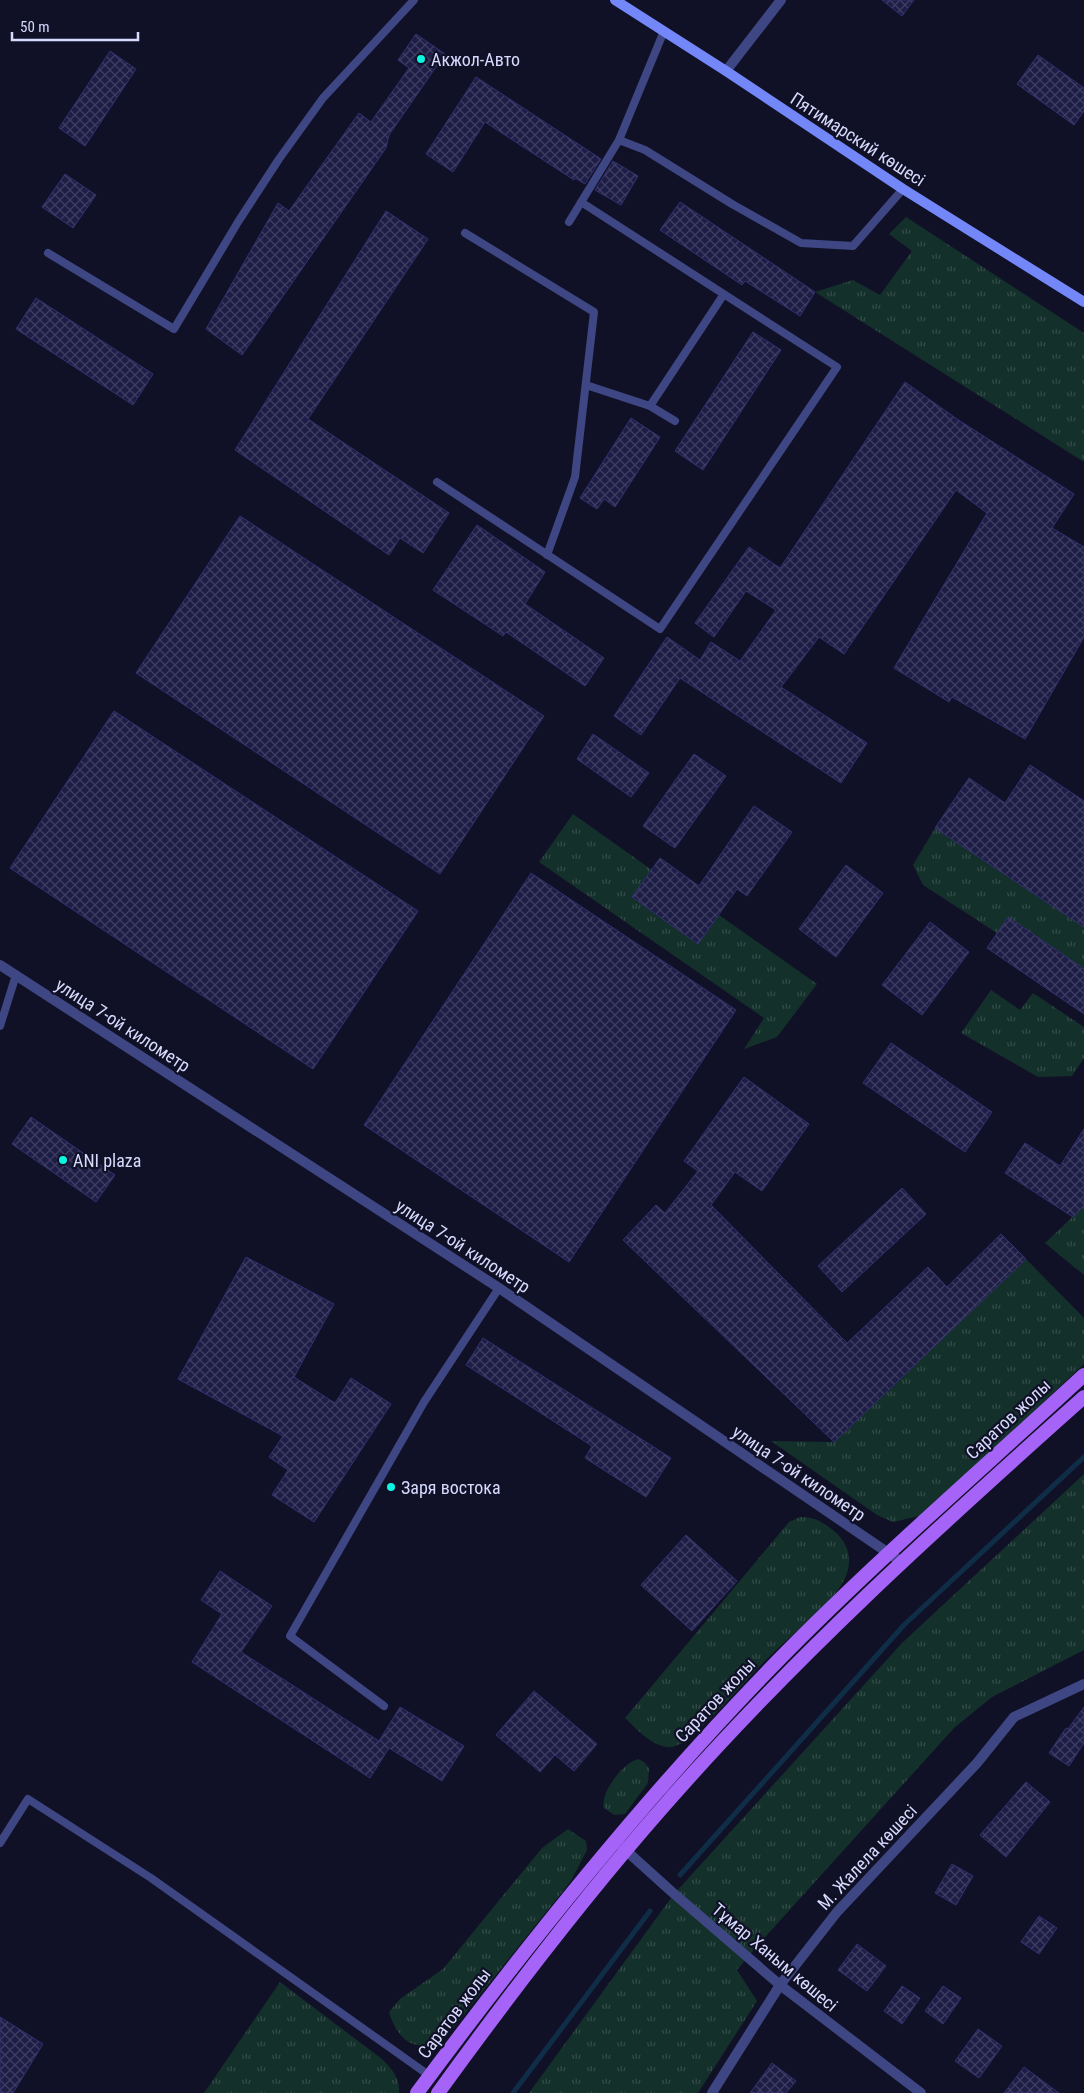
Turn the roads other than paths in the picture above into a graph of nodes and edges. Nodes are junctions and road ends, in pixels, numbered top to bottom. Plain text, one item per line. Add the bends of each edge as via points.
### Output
1 (414, 0) edge
2 (614, 0) edge
3 (781, 0) edge
4 (664, 31) junction
5 (726, 71) junction
6 (619, 140) junction
7 (903, 189) junction
8 (581, 202) junction
9 (568, 222) dead end
10 (465, 233) dead end
11 (48, 253) dead end
12 (724, 294) junction
13 (1084, 302) edge
14 (586, 385) junction
15 (650, 406) junction
16 (675, 422) dead end
17 (437, 482) dead end
18 (547, 555) junction
19 (0, 965) edge
20 (16, 975) junction
21 (0, 1026) edge
22 (499, 1288) junction
23 (1084, 1375) edge
24 (1084, 1397) edge
25 (889, 1554) junction
26 (903, 1563) junction
27 (1084, 1684) edge
28 (384, 1706) dead end
29 (614, 1840) junction
30 (0, 1843) edge
31 (626, 1851) junction
32 (780, 1985) junction
33 (430, 2076) junction
34 (417, 2093) edge
35 (438, 2093) edge
36 (712, 2093) edge
37 (921, 2093) edge

1 - 11 lane via 323,98 279,159 174,329
2 - 4 main road, Пятимарский көшесі
3 - 5 street
4 - 5 main road, Пятимарский көшесі
4 - 6 lane
5 - 7 main road, Пятимарский көшесі
6 - 7 lane via 645,150 801,243 853,246
6 - 8 lane
7 - 13 main road, Пятимарский көшесі
8 - 9 lane
8 - 12 lane
10 - 14 lane via 594,312
12 - 15 lane
12 - 18 lane via 837,367 660,629
14 - 15 lane
14 - 18 lane via 575,477
15 - 16 lane
17 - 18 lane
19 - 20 street, улица 7-ой километр
20 - 21 lane
20 - 22 street, улица 7-ой километр
22 - 25 street, улица 7-ой километр
22 - 28 lane via 424,1402 290,1636
23 - 25 main road, Саратов жолы
24 - 26 main road, Саратов жолы
25 - 26 street, улица 7-ой километр
25 - 29 main road, Саратов жолы via 765,1674
26 - 31 main road, Саратов жолы via 728,1736
27 - 32 street, М. Жалела көшесі via 1014,1716 977,1763 837,1912
29 - 31 street, Тұмар Ханым көшесі
29 - 33 main road, Саратов жолы
30 - 33 lane via 28,1799 151,1878
31 - 32 street, Тұмар Ханым көшесі
31 - 35 main road, Саратов жолы
32 - 36 street, М. Жалела көшесі
32 - 37 street, Тұмар Ханым көшесі
33 - 34 main road, Саратов жолы

